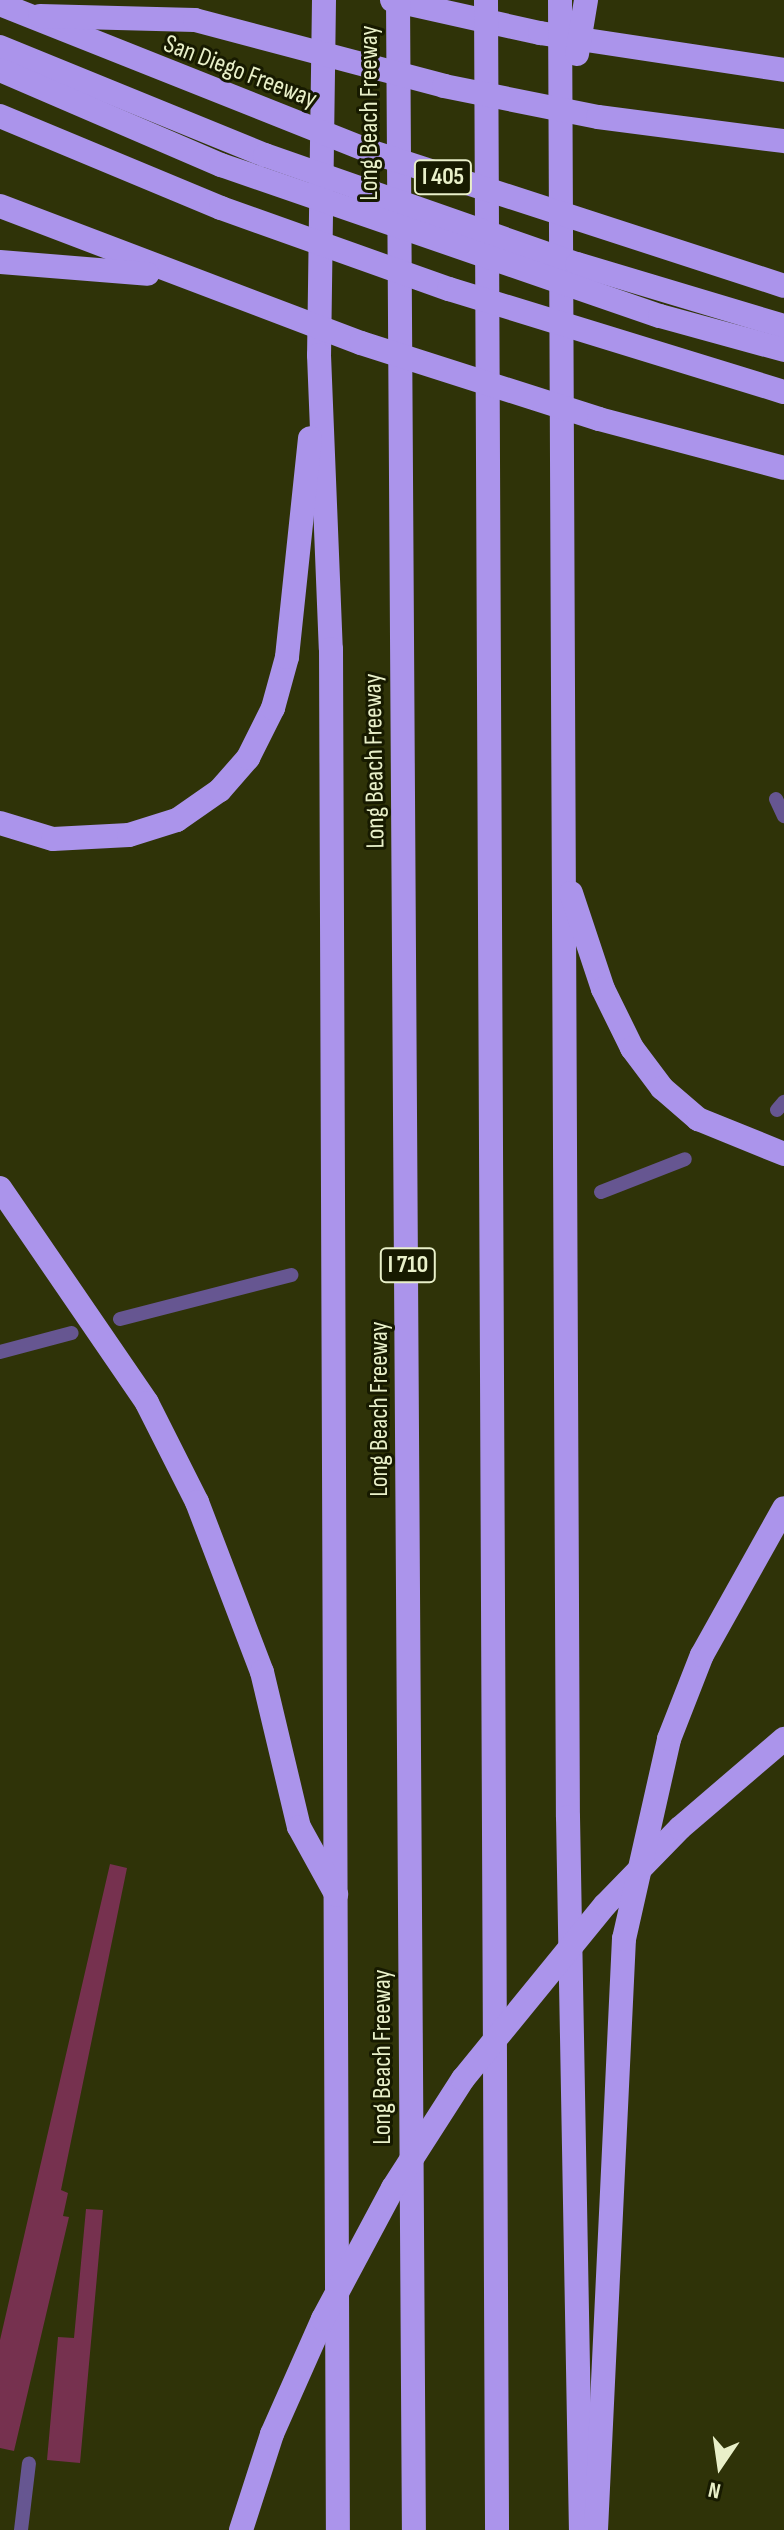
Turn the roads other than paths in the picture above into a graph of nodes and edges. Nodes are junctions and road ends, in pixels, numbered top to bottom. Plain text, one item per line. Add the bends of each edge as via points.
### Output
1 (324, 0) edge
2 (392, 0) edge
3 (398, 0) edge
4 (486, 0) edge
5 (560, 0) edge
6 (586, 0) edge
7 (0, 4) edge
8 (26, 16) junction
9 (0, 47) edge
10 (0, 70) edge
11 (784, 70) edge
12 (0, 116) edge
13 (784, 141) edge
14 (561, 151) junction
15 (0, 206) edge
16 (0, 262) edge
17 (178, 277) junction
18 (784, 286) edge
19 (784, 326) edge
20 (784, 350) edge
21 (319, 355) junction
22 (784, 392) edge
23 (722, 451) junction
24 (784, 468) edge
25 (784, 475) edge
26 (776, 799) dead end
27 (784, 816) edge
28 (0, 823) edge
29 (564, 873) junction
30 (784, 1154) edge
31 (685, 1159) dead end
32 (0, 1188) edge
33 (601, 1192) dead end
34 (291, 1275) dead end
35 (120, 1319) dead end
36 (72, 1333) dead end
37 (0, 1352) edge
38 (784, 1508) edge
39 (784, 1739) edge
40 (338, 1897) junction
41 (29, 2463) dead end
42 (21, 2530) edge
43 (241, 2530) edge
44 (338, 2530) edge
45 (414, 2530) edge
46 (497, 2530) edge
47 (581, 2530) edge
48 (596, 2530) edge

1 - 21 highway
2 - 11 highway via 664,55
3 - 45 highway, Long Beach Freeway / I 710
4 - 46 highway
5 - 14 highway
6 - 14 highway
7 - 8 highway, San Diego Freeway / I 405
8 - 13 highway via 195,20 444,86 682,130
8 - 18 highway, San Diego Freeway / I 405 via 205,91
9 - 19 highway via 194,127 699,303
10 - 20 highway via 221,165 660,316
12 - 22 highway via 221,208 658,357
14 - 29 highway
15 - 17 highway
16 - 17 highway
17 - 23 highway via 470,378
21 - 28 highway via 287,657 273,708 248,758 220,790 177,820 129,835 53,839
21 - 40 highway via 331,649
23 - 24 highway
23 - 25 highway
26 - 27 lane
29 - 30 highway via 603,989 632,1048 662,1088 698,1119
29 - 47 highway via 568,1817
31 - 33 lane
32 - 40 highway via 147,1403 197,1502 262,1672 299,1827
34 - 35 lane
36 - 37 lane
38 - 48 highway via 702,1655 669,1739 624,1939
39 - 43 highway via 680,1828 605,1905 463,2079 393,2188 323,2319 272,2434
40 - 44 highway
41 - 42 lane

